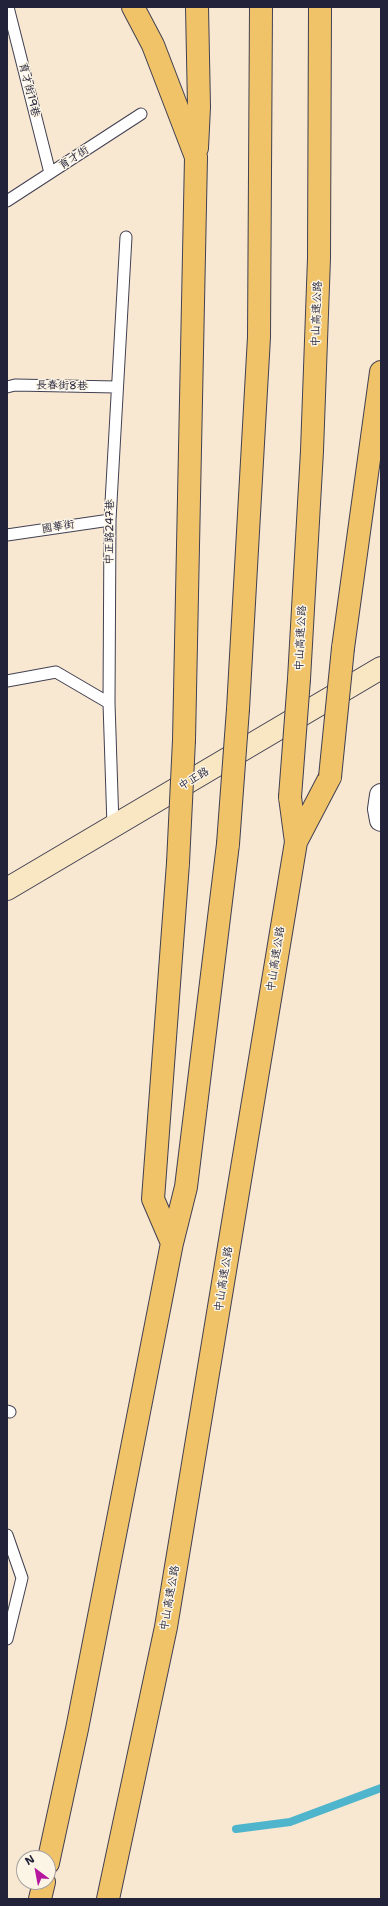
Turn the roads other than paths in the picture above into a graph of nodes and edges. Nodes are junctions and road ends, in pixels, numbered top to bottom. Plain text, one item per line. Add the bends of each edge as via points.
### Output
1 (8, 7) edge
2 (133, 7) edge
3 (197, 7) edge
4 (261, 7) edge
5 (320, 7) edge
6 (141, 114) dead end
7 (196, 157) junction
8 (50, 173) junction
9 (7, 201) edge
10 (126, 238) dead end
11 (381, 372) edge
12 (7, 387) edge
13 (116, 387) junction
14 (110, 520) junction
15 (7, 535) edge
16 (381, 668) edge
17 (7, 681) edge
18 (109, 703) junction
19 (381, 795) edge
20 (381, 820) edge
21 (113, 826) junction
22 (296, 842) junction
23 (7, 889) edge
24 (172, 1243) junction
25 (7, 1535) edge
26 (7, 1639) edge
27 (51, 1850) edge
28 (108, 1899) edge

1 - 8 lane, 育才街19巷
2 - 7 highway via 156,52
3 - 7 highway via 199,107
4 - 24 highway, bridge via 259,337 238,709 228,844 186,1187
5 - 22 highway, 中山高速公路, bridge via 319,258 312,451 290,797
6 - 8 lane, 育才街
7 - 24 highway, bridge via 184,740 178,863 153,1199
8 - 9 lane, 育才街
10 - 13 lane, 中正路247巷
11 - 22 highway, bridge via 343,648 330,777
12 - 13 lane, 長春街8巷
13 - 14 lane, 中正路247巷
14 - 15 lane, 國華街
14 - 18 lane, 中正路247巷
16 - 21 main road, 中正路
17 - 18 lane via 56,672
18 - 21 lane, 中正路247巷
19 - 20 street
21 - 23 main road, 中正路
22 - 28 highway, 中山高速公路 via 166,1627
24 - 27 highway
25 - 26 lane via 22,1578

